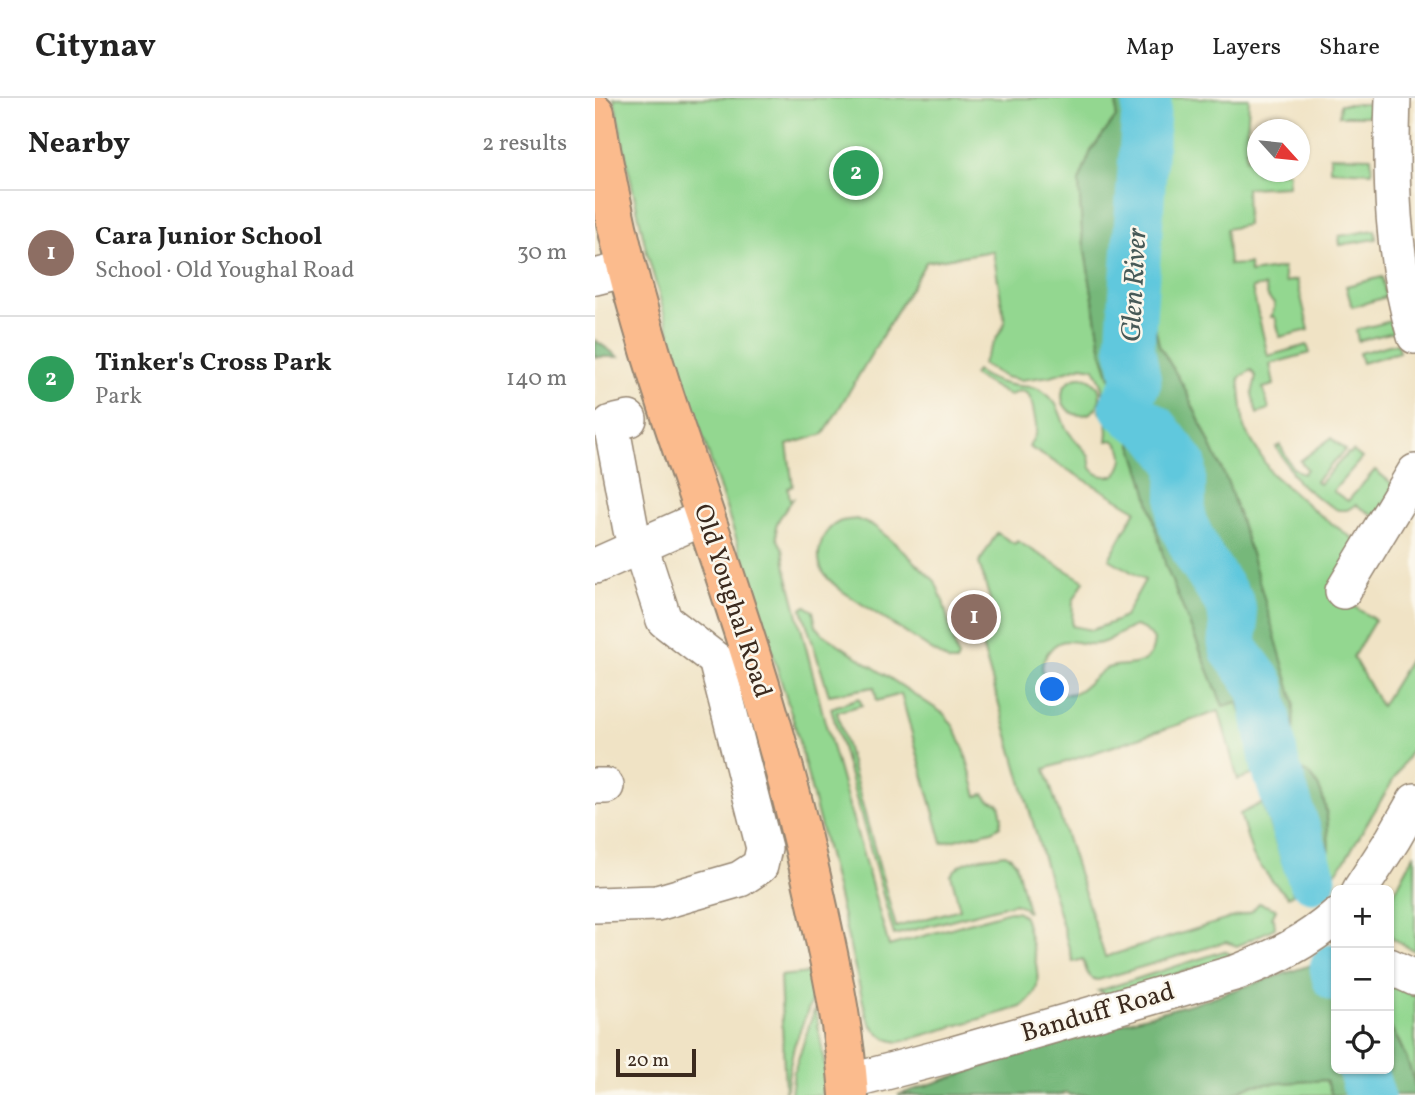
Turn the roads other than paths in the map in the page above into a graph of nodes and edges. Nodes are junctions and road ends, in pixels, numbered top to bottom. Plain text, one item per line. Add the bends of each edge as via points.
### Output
1 (1393, 98) edge
2 (595, 113) edge
3 (611, 273) edge
4 (1415, 336) edge
5 (629, 419) dead end
6 (1415, 472) edge
7 (705, 517) junction
8 (640, 546) junction
9 (595, 566) edge
10 (1343, 591) dead end
11 (1415, 800) edge
12 (1363, 885) edge
13 (595, 905) edge
14 (1331, 923) edge
15 (1394, 968) edge
16 (1415, 978) edge
17 (848, 1088) edge

1 - 4 street via 1391,187 1405,301
2 - 3 main road, Old Youghal Road
3 - 7 main road, Old Youghal Road via 646,335
5 - 8 street via 611,423 631,530
6 - 10 street
7 - 8 street
7 - 17 main road, Old Youghal Road via 793,800 842,1031
8 - 9 street
8 - 13 street via 664,620 716,660 764,848 760,866 740,879 657,903
11 - 12 street
14 - 17 street, Banduff Road via 1274,958 1238,972
15 - 16 street

